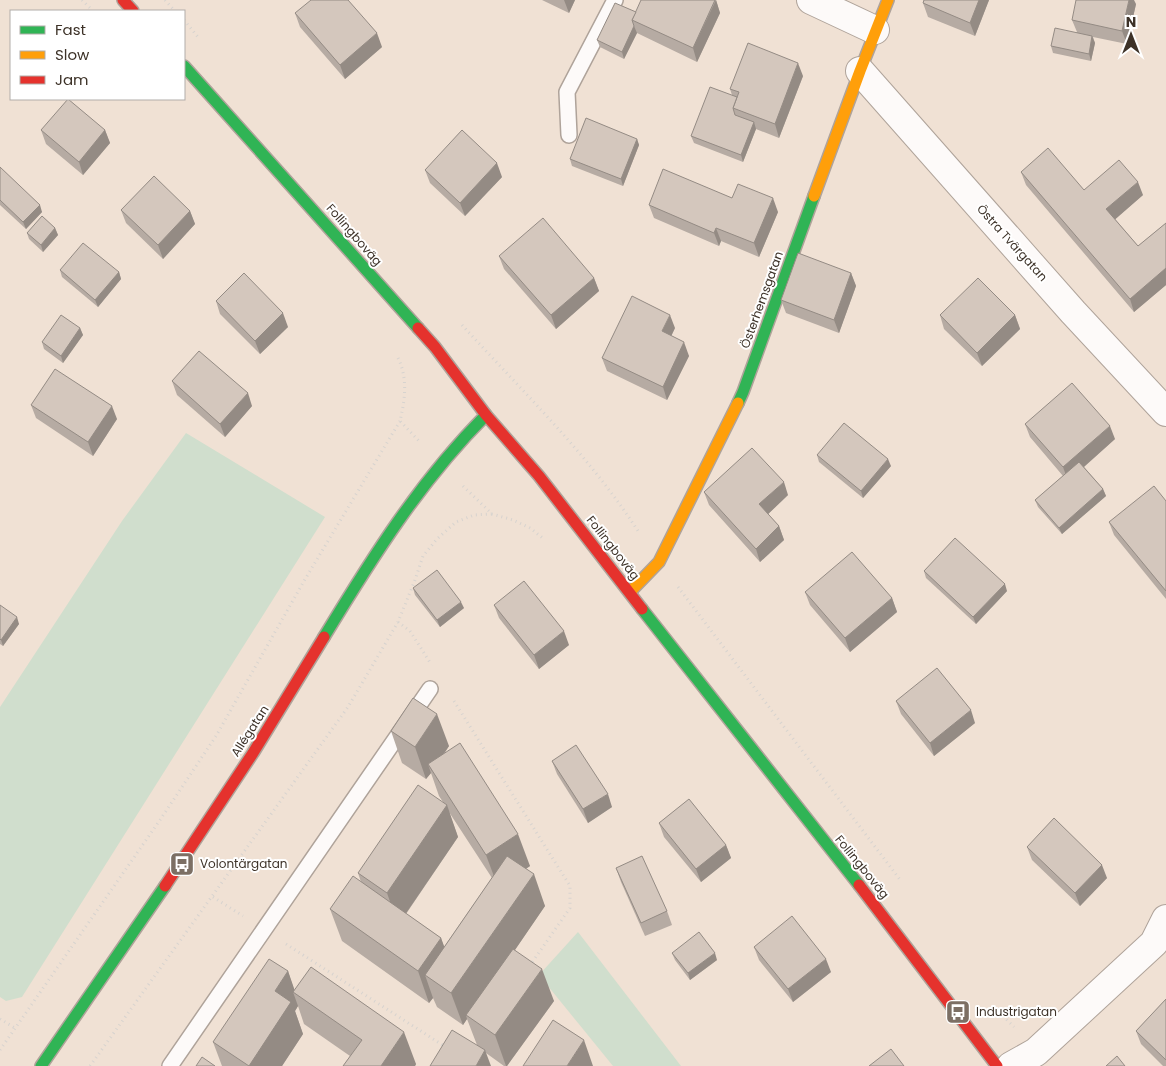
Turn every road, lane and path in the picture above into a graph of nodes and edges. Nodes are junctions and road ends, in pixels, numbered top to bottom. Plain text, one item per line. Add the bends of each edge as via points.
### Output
1 (82, 0) edge
2 (123, 0) edge
3 (165, 0) edge
4 (615, 0) edge
5 (811, 0) edge
6 (888, 0) edge
7 (92, 10) edge
8 (132, 10) edge
9 (175, 10) edge
10 (875, 30) junction
11 (185, 67) edge
12 (860, 71) junction
13 (569, 135) dead end
14 (396, 354) dead end
15 (1166, 412) edge
16 (486, 415) junction
17 (400, 421) junction
18 (440, 463) junction
19 (492, 514) junction
20 (545, 540) dead end
21 (630, 592) junction
22 (398, 622) junction
23 (435, 670) dead end
24 (430, 689) dead end
25 (450, 693) dead end
26 (213, 897) junction
27 (1166, 919) edge
28 (265, 930) junction
29 (531, 965) edge
30 (0, 1019) edge
31 (15, 1028) junction
32 (447, 1048) edge
33 (0, 1050) edge
34 (41, 1066) edge
35 (90, 1066) edge
36 (170, 1066) edge
37 (997, 1066) edge
38 (1012, 1066) edge

1 - 7 path
2 - 8 street
3 - 9 path
4 - 13 lane via 567,92
5 - 10 street
6 - 10 street, Österhemsgatan
10 - 12 street, Österhemsgatan
11 - 16 street, Follingboväg via 435,347
12 - 15 street, Östra Tvärgatan
12 - 21 street, Österhemsgatan via 743,392 659,562
14 - 17 path via 404,378 405,400
16 - 18 street, Allégatan
16 - 21 street, Follingboväg via 539,476
17 - 18 path
17 - 31 path via 216,736
18 - 19 path
18 - 34 street, Allégatan via 375,554 182,864
19 - 20 path via 530,528
19 - 22 path via 474,514 456,522 437,539 423,556
21 - 37 street, Follingboväg via 894,928
22 - 23 path via 410,631
22 - 26 path via 348,707
24 - 28 lane
25 - 29 path via 570,886 570,908
26 - 28 path
26 - 35 path
27 - 38 street via 1154,943 1036,1052
28 - 32 path
28 - 36 lane
30 - 31 path
31 - 33 path

